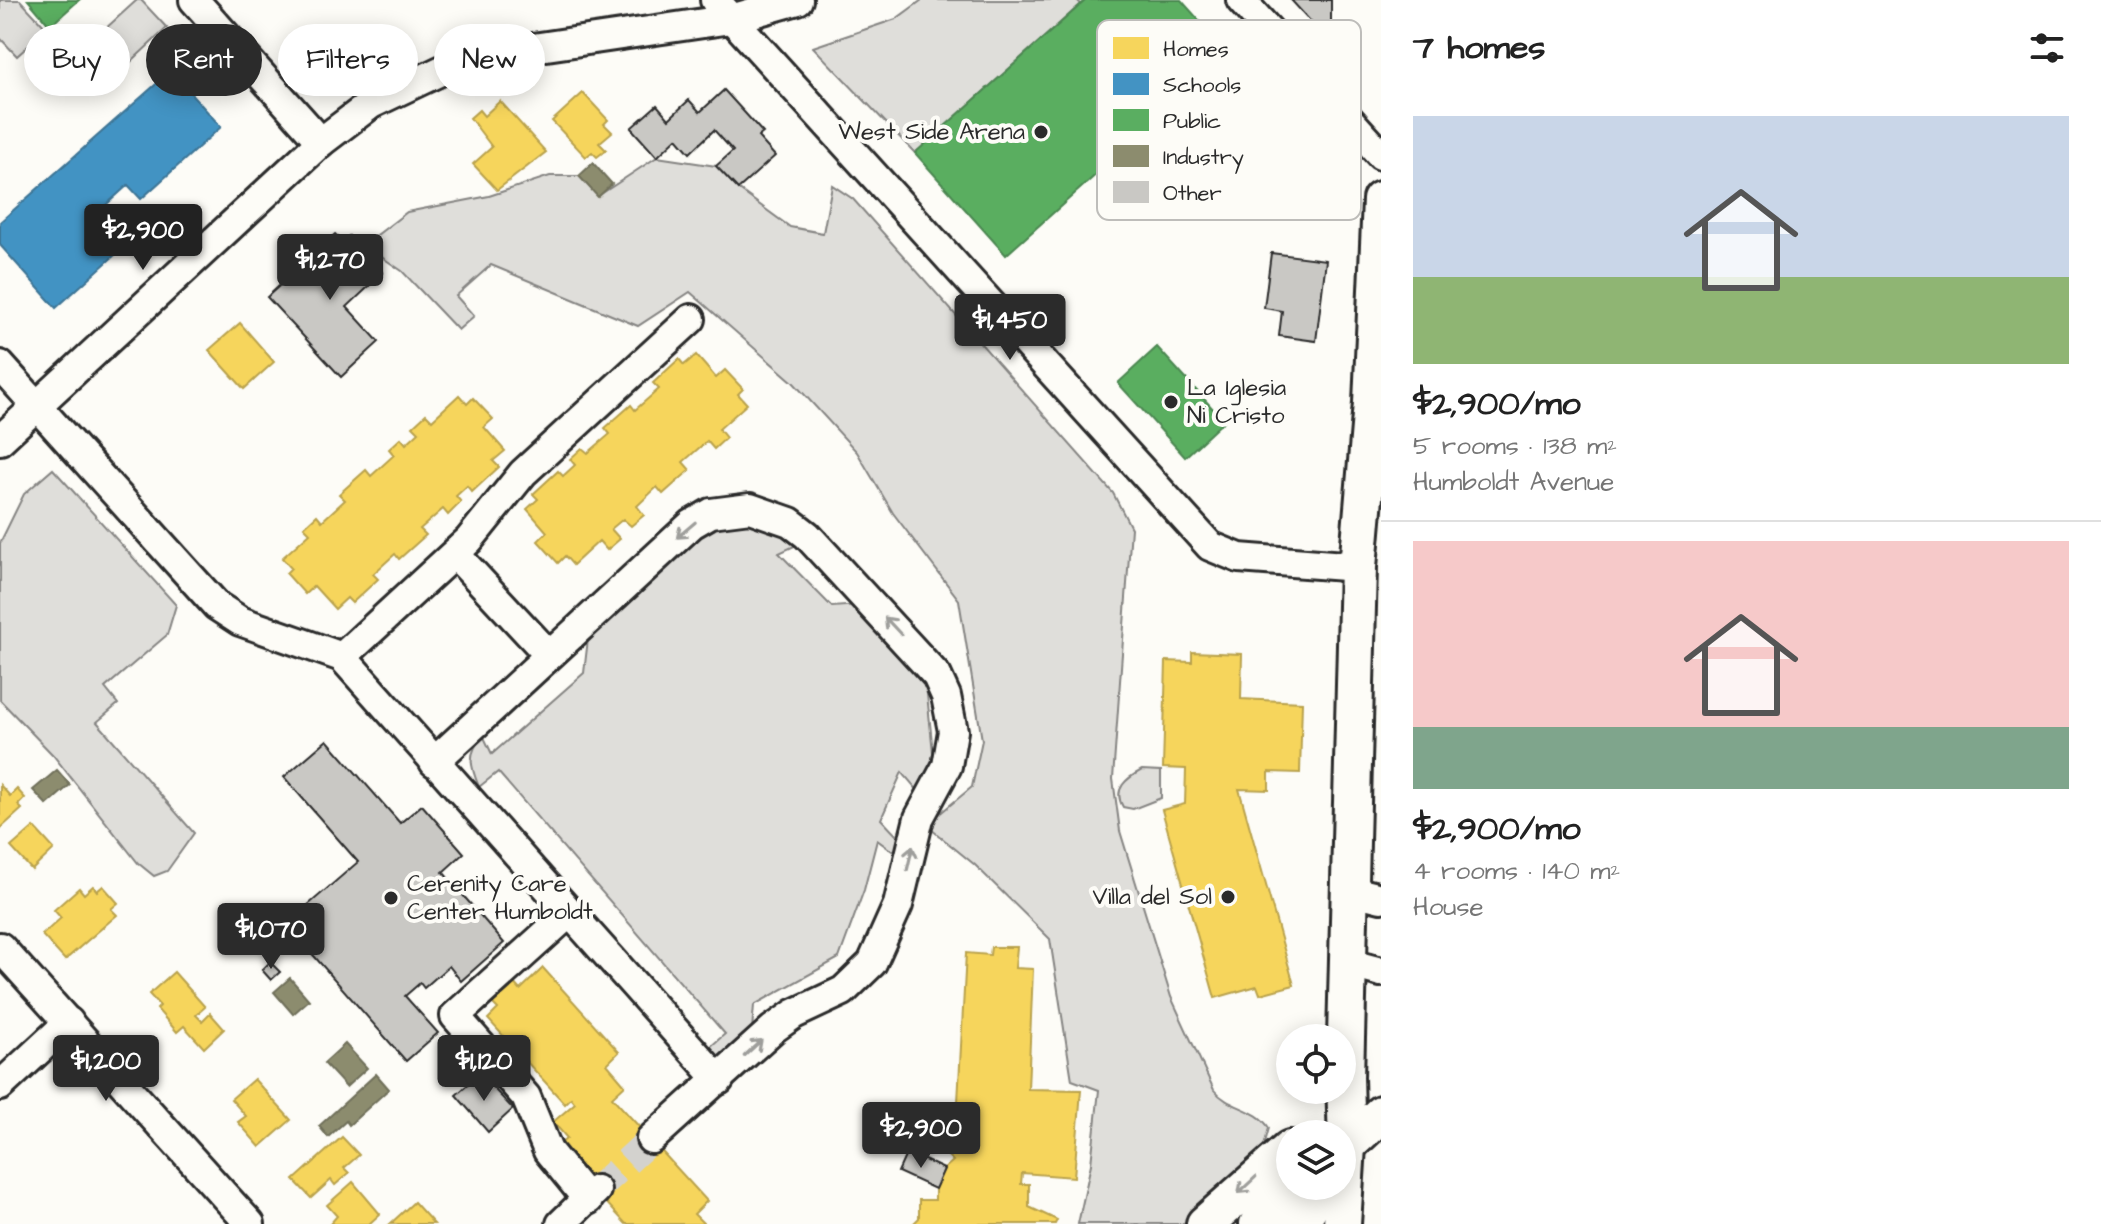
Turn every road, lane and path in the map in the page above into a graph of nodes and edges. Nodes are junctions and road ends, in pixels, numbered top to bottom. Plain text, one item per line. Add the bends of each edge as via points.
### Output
1 (194, 0) edge
2 (798, 0) edge
3 (1241, 0) edge
4 (723, 9) edge
5 (1259, 20) edge
6 (1361, 133) edge
7 (321, 142) junction
8 (1381, 155) edge
9 (1381, 200) edge
10 (691, 319) dead end
11 (0, 365) edge
12 (36, 405) junction
13 (0, 440) edge
14 (1374, 461) edge
15 (455, 554) junction
16 (1358, 567) junction
17 (549, 655) junction
18 (342, 657) junction
19 (434, 762) junction
20 (1365, 894) edge
21 (568, 914) junction
22 (0, 947) edge
23 (1364, 967) edge
24 (69, 1022) junction
25 (719, 1080) junction
26 (0, 1086) edge
27 (1381, 1114) edge
28 (1346, 1120) edge
29 (1356, 1136) edge
30 (654, 1143) tunnel mouth
31 (1276, 1161) edge
32 (1285, 1200) edge
33 (1314, 1200) edge
34 (1342, 1200) edge
35 (250, 1224) edge
36 (562, 1224) edge
37 (1205, 1224) edge
38 (1258, 1224) edge
39 (1299, 1224) edge
40 (1342, 1224) edge

1 - 7 street
2 - 4 street
3 - 5 street
4 - 7 street via 455,64 371,104
4 - 16 street via 1210,546 1239,558
6 - 8 street
7 - 12 street
9 - 14 main road
10 - 15 street via 523,473
11 - 12 street
12 - 13 street
12 - 18 street via 217,606 240,621
14 - 16 main road
15 - 17 street
15 - 18 street
16 - 20 main road
17 - 19 street
25 -> 17 street via 784,1020 851,985 883,945 919,818 947,766 953,731 946,696 925,661 807,535 780,517 750,508 711,513 692,524
18 - 19 street
19 - 21 street
20 - 23 main road
21 - 25 street
21 - 36 street via 455,1016 526,1097 548,1151 595,1196
22 - 24 street
23 - 28 main road
24 - 26 street
24 - 35 street
25 - 30 street via 659,1129
27 - 29 main road
31 -> 37 main road
32 - 38 main road
33 - 39 main road
34 - 40 main road

